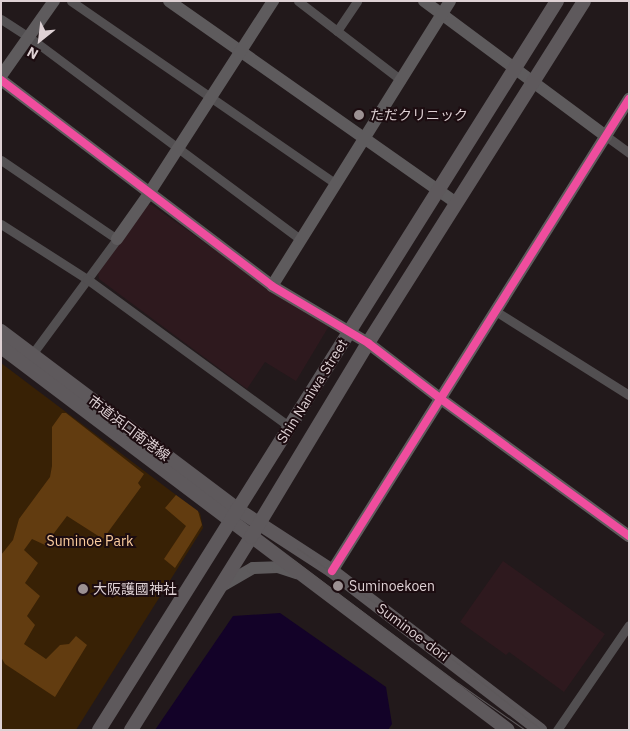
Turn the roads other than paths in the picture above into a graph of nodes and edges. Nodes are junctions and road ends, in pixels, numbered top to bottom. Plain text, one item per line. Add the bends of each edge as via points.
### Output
1 (54, 1) edge
2 (71, 1) edge
3 (170, 1) edge
4 (272, 1) edge
5 (298, 1) edge
6 (357, 1) edge
7 (424, 1) edge
8 (450, 1) edge
9 (557, 1) edge
10 (584, 1) edge
11 (442, 14) junction
12 (1, 19) edge
13 (337, 31) junction
14 (29, 37) junction
15 (240, 51) junction
16 (515, 69) junction
17 (1, 76) edge
18 (1, 80) edge
19 (401, 80) junction
20 (532, 82) junction
21 (211, 98) junction
22 (629, 99) edge
23 (606, 136) junction
24 (364, 139) junction
25 (179, 148) junction
26 (629, 153) edge
27 (1, 160) edge
28 (336, 184) junction
29 (438, 192) junction
30 (148, 194) junction
31 (456, 203) junction
32 (1, 224) edge
33 (117, 238) junction
34 (301, 240) junction
35 (87, 280) junction
36 (272, 286) junction
37 (497, 312) junction
38 (1, 331) edge
39 (349, 331) junction
40 (368, 343) junction
41 (1, 348) edge
42 (28, 360) junction
43 (629, 395) edge
44 (441, 400) junction
45 (290, 427) junction
46 (234, 515) junction
47 (258, 523) junction
48 (629, 536) edge
49 (251, 537) junction
50 (332, 571) junction
51 (302, 574) junction
52 (220, 587) junction
53 (629, 625) edge
54 (99, 730) edge
55 (131, 730) edge
56 (508, 730) edge
57 (540, 730) edge
58 (557, 730) edge

1 - 14 street
2 - 21 street
3 - 15 street
4 - 15 street
5 - 13 street
6 - 13 street
7 - 11 street
8 - 11 street
9 - 16 main road, Shin Naniwa Street
10 - 20 main road, Shin Naniwa Street
11 - 16 street
11 - 19 street
12 - 14 street
13 - 19 street
14 - 17 street
14 - 25 street
15 - 21 street
15 - 24 street
16 - 20 street
16 - 29 main road, Shin Naniwa Street
18 - 30 street
19 - 24 street
20 - 23 street
20 - 31 main road, Shin Naniwa Street
21 - 25 street
21 - 28 street
22 - 23 street
23 - 26 street
23 - 37 street
24 - 28 street
24 - 29 street
25 - 30 street
25 - 34 street
27 - 33 street
28 - 34 street
29 - 31 street
29 - 39 main road, Shin Naniwa Street
30 - 33 street
30 - 36 street
31 - 40 main road, Shin Naniwa Street
32 - 35 street
33 - 35 street
34 - 36 street
35 - 42 street
35 - 45 street
36 - 39 street
37 - 43 street
37 - 44 street
38 - 42 main road, 市道浜口南港線
39 - 40 street
39 - 45 main road, Shin Naniwa Street
40 - 44 street
40 - 47 main road, Shin Naniwa Street
41 - 42 main road, 市道浜口南港線
42 - 46 main road, 市道浜口南港線
44 - 48 street
44 - 50 street
45 - 46 main road, Shin Naniwa Street
46 - 47 main road, 市道浜口南港線
46 - 49 main road, 市道浜口南港線
46 - 54 main road, Shin Naniwa Street
47 - 49 main road, Shin Naniwa Street
47 - 50 main road, Suminoe-dori
49 - 51 main road, Suminoe-dori
49 - 52 main road, Shin Naniwa Street
50 - 57 main road, Suminoe-dori
51 - 52 street via 278,567 253,568
51 - 56 main road, Suminoe-dori
52 - 55 main road, Shin Naniwa Street
53 - 58 street

